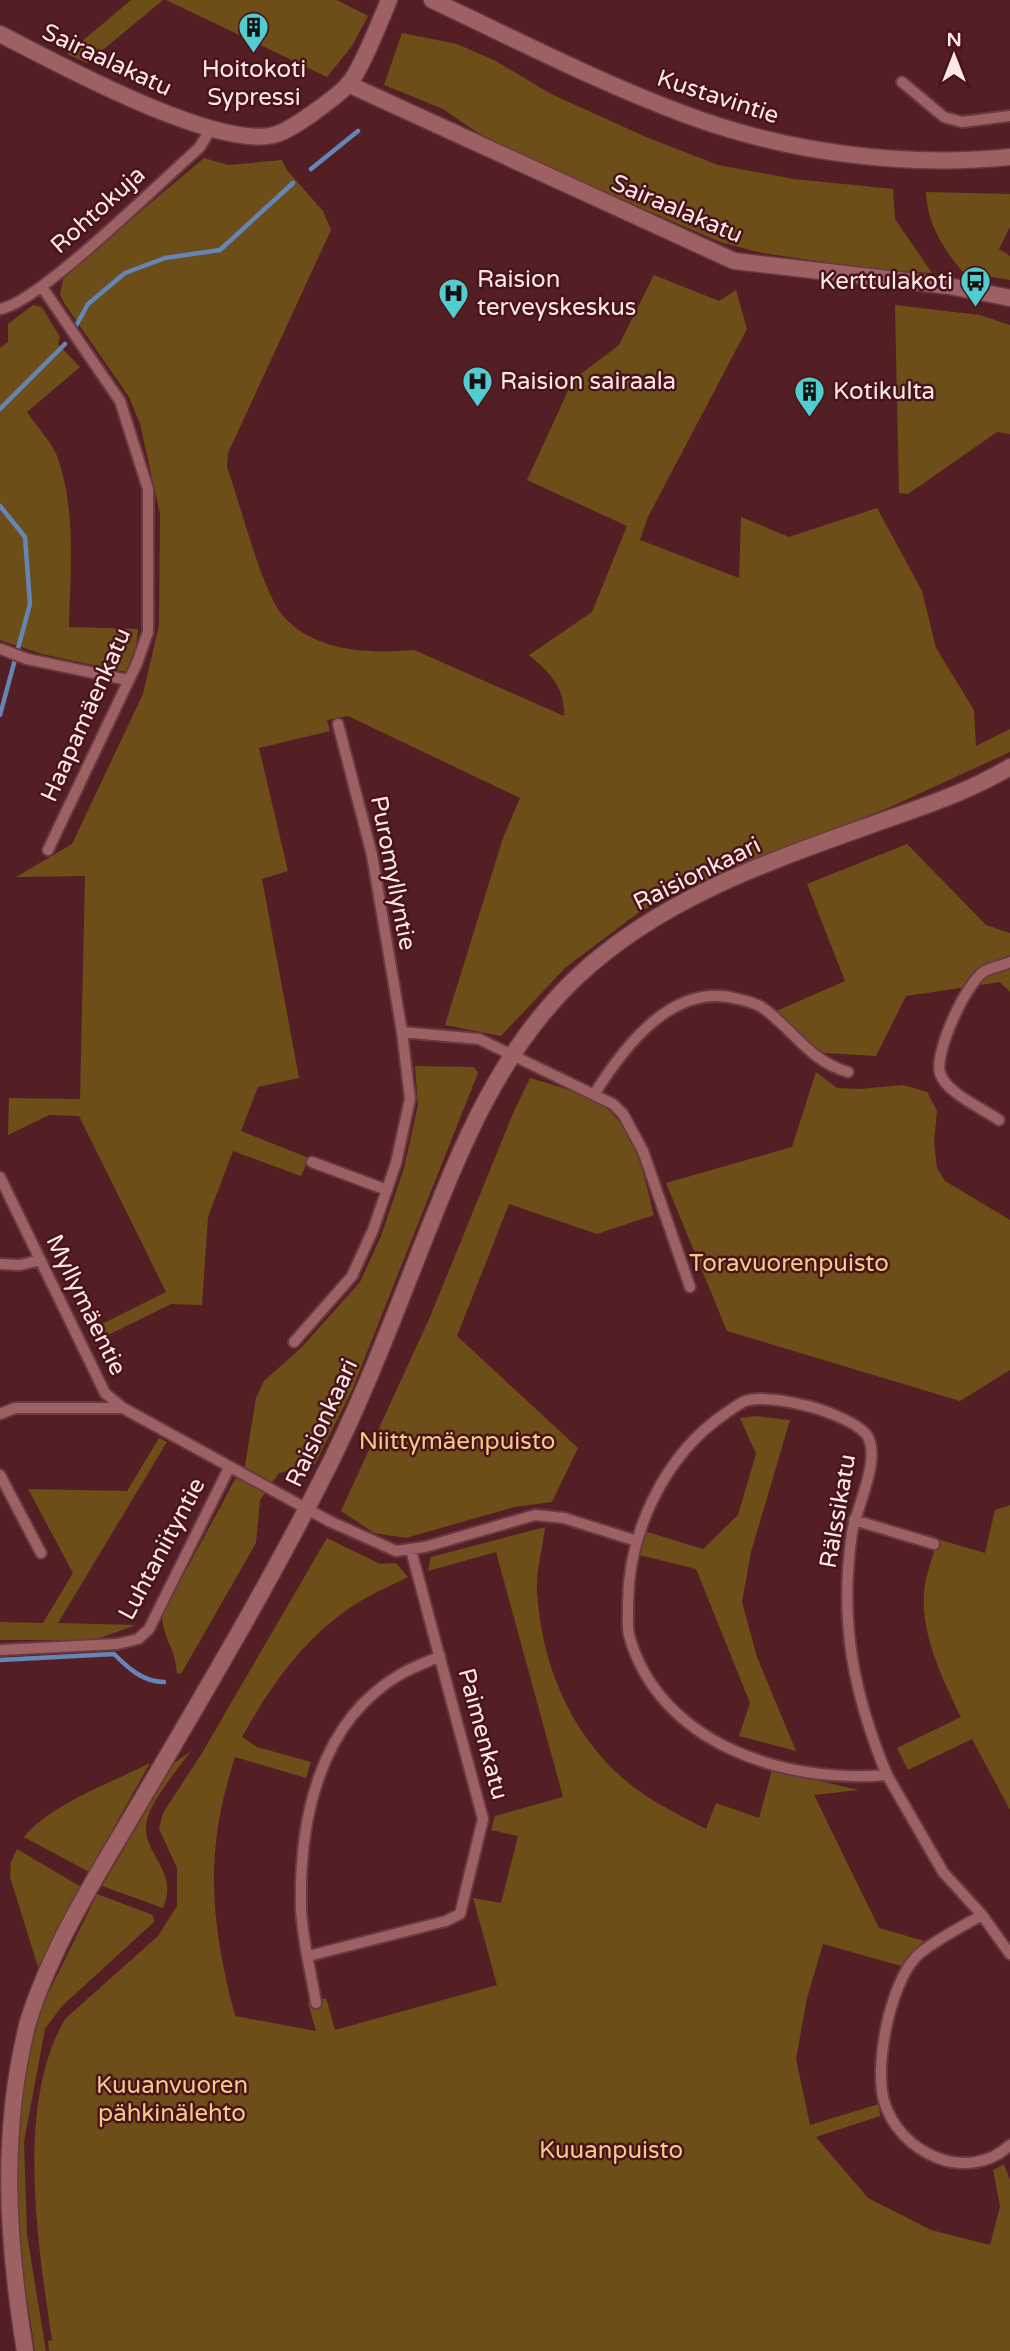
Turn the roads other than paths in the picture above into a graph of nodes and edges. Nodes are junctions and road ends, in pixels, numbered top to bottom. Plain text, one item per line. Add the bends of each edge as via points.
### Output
1 (390, 0) edge
2 (432, 0) edge
3 (0, 34) edge
4 (902, 82) dead end
5 (348, 85) junction
6 (1010, 116) edge
7 (212, 128) junction
8 (1010, 157) edge
9 (43, 287) junction
10 (1010, 298) edge
11 (0, 309) edge
12 (1, 649) edge
13 (128, 680) junction
14 (338, 724) dead end
15 (1010, 767) edge
16 (48, 850) dead end
17 (1009, 963) edge
18 (402, 1032) junction
19 (510, 1055) junction
20 (848, 1072) dead end
21 (595, 1093) junction
22 (999, 1120) dead end
23 (312, 1162) dead end
24 (0, 1177) edge
25 (387, 1190) junction
26 (40, 1260) junction
27 (0, 1264) edge
28 (690, 1287) dead end
29 (294, 1342) dead end
30 (123, 1408) junction
31 (0, 1416) edge
32 (0, 1424) edge
33 (229, 1468) junction
34 (0, 1475) edge
35 (307, 1509) junction
36 (854, 1520) junction
37 (637, 1541) junction
38 (934, 1544) dead end
39 (411, 1550) junction
40 (41, 1553) dead end
41 (0, 1650) edge
42 (440, 1656) junction
43 (887, 1775) junction
44 (982, 1915) junction
45 (1010, 1954) edge
46 (308, 1956) junction
47 (316, 2003) dead end
48 (1010, 2145) edge
49 (24, 2351) edge

1 - 5 main road, Sairaalakatu
2 - 8 main road, Kustavintie via 634,94 740,132 849,153
3 - 7 main road, Sairaalakatu via 139,103
4 - 6 street via 944,117 962,122
5 - 7 main road, Sairaalakatu via 277,134
5 - 10 main road, Sairaalakatu via 734,261 949,286
7 - 9 street, Rohtokuja via 199,148
9 - 11 street, Rohtokuja via 13,307
9 - 13 street, Haapamäenkatu via 120,401 148,489 148,632
12 - 13 street via 27,659
13 - 16 street, Haapamäenkatu
14 - 18 street, Puromyllyntie via 372,855
15 - 19 main road, Raisionkaari via 944,798 761,867 660,914 577,977
17 - 22 street via 984,972 968,987 940,1058 940,1073 949,1087
18 - 19 street via 479,1039
18 - 25 street, Puromyllyntie via 410,1099
19 - 21 street
19 - 35 main road, Raisionkaari via 460,1151 354,1413
20 - 21 street via 828,1067 762,1007 713,995 681,1003 645,1029
21 - 28 street via 613,1104 632,1128
23 - 25 street
24 - 26 street, Myllymäentie
25 - 29 street, Puromyllyntie via 352,1276
26 - 27 street
26 - 30 street, Myllymäentie via 105,1393
30 - 31 street via 15,1408
30 - 33 street, Myllymäentie
31 - 32 street
33 - 35 street, Myllymäentie
33 - 41 street, Luhtaniityntie via 149,1629 138,1639
34 - 40 street
35 - 39 street, Myllymäentie via 382,1547
35 - 49 main road, Raisionkaari via 61,1941 28,2022 8,2117 5,2161
36 - 37 street, Rälssikatu via 873,1452 866,1434 812,1407 747,1400 710,1424 677,1459 652,1502
36 - 38 street
36 - 43 street, Rälssikatu via 846,1576 846,1624 865,1721
37 - 39 street via 564,1518 535,1515
37 - 43 street, Rälssikatu via 628,1589 628,1632 642,1667 665,1702 698,1732 737,1754 790,1769
39 - 42 street, Paimenkatu
42 - 46 street, Paimenkatu via 402,1673 363,1704 318,1772 303,1863 301,1909
42 - 46 street, Paimenkatu via 483,1819 460,1914
43 - 44 street, Rälssikatu via 943,1872
44 - 45 street, Rälssikatu
44 - 48 street via 915,1958 895,1995 880,2064 884,2101 892,2118 926,2155 961,2165 993,2158
46 - 47 street, Paimenkatu

